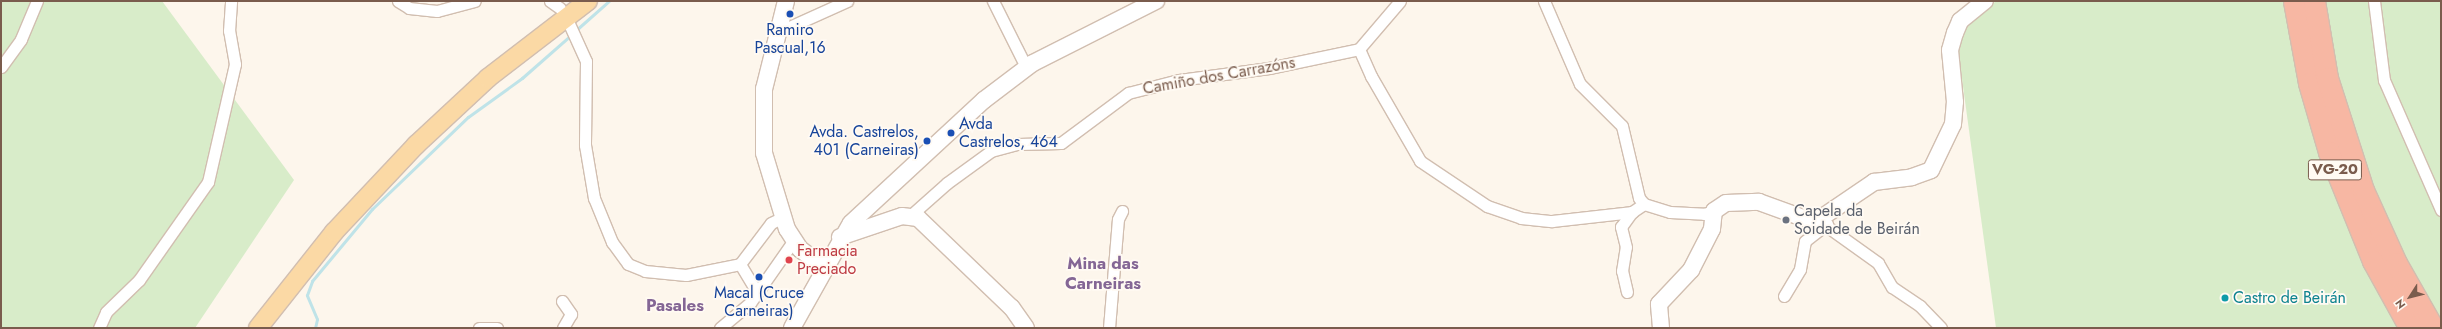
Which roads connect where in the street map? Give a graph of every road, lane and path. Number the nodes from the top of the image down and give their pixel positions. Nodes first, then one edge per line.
1 (38, 1) edge
2 (232, 1) edge
3 (398, 1) edge
4 (474, 1) edge
5 (588, 1) edge
6 (786, 1) edge
7 (847, 1) edge
8 (993, 1) edge
9 (1156, 1) edge
10 (1400, 1) edge
11 (1544, 1) edge
12 (1985, 1) edge
13 (2294, 1) edge
14 (2314, 1) edge
15 (2374, 1) edge
16 (563, 11) edge
17 (776, 33) junction
18 (1359, 49) junction
19 (1026, 66) junction
20 (1, 67) edge
21 (1644, 204) junction
22 (2441, 210) edge
23 (1122, 211) dead end
24 (1714, 211) junction
25 (1632, 212) junction
26 (911, 215) junction
27 (784, 218) junction
28 (1822, 222) junction
29 (840, 237) junction
30 (794, 240) junction
31 (740, 264) junction
32 (824, 267) junction
33 (758, 292) junction
34 (1627, 292) dead end
35 (1784, 296) dead end
36 (562, 301) dead end
37 (99, 328) edge
38 (246, 328) edge
39 (258, 328) edge
40 (478, 328) edge
41 (497, 328) edge
42 (563, 328) edge
43 (720, 328) edge
44 (792, 328) edge
45 (1026, 328) edge
46 (1109, 328) edge
47 (1661, 328) edge
48 (1941, 328) edge
49 (2410, 328) edge
50 (2433, 328) edge

1 - 20 street
2 - 37 street
3 - 4 street
5 - 16 main road
6 - 17 street
7 - 17 street
8 - 19 street
9 - 19 street
10 - 18 street
11 - 21 street
12 - 28 street
13 - 49 highway, VG-20
14 - 50 highway, VG-20
15 - 22 street
16 - 31 street
16 - 38 main road
16 - 39 main road
17 - 27 street
18 - 25 street
18 - 26 street, Camiño dos Carrazóns
19 - 29 street
21 - 24 street
21 - 25 street
23 - 46 street
24 - 28 street
24 - 47 street
25 - 34 street
26 - 29 street
26 - 45 street
27 - 30 street
27 - 31 street
28 - 35 street
28 - 48 street
29 - 32 street
30 - 32 street
30 - 33 street
31 - 33 street
32 - 44 street
33 - 43 street
36 - 42 street
40 - 41 street

